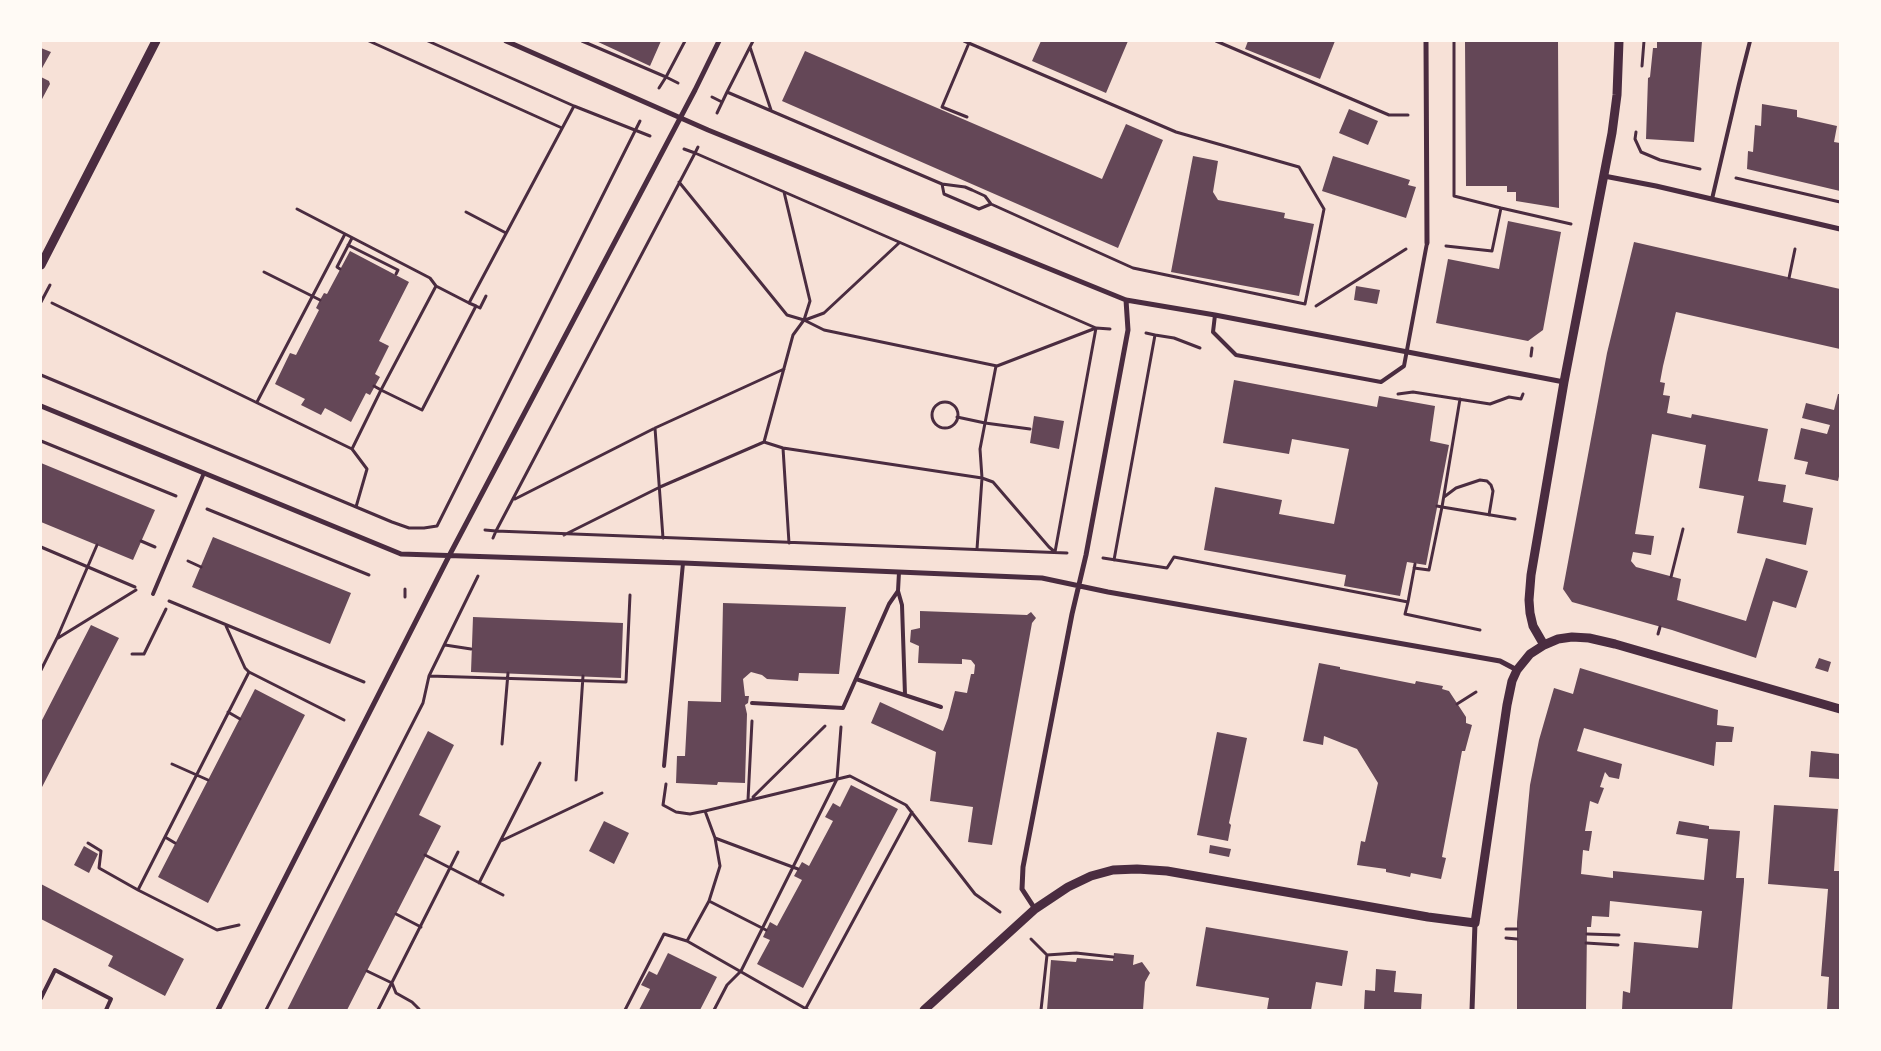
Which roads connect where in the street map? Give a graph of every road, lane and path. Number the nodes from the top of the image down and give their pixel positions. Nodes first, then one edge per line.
1 (156, 41) edge
2 (368, 41) edge
3 (428, 41) edge
4 (506, 41) edge
5 (582, 41) edge
6 (685, 41) edge
7 (719, 41) edge
8 (752, 41) edge
9 (964, 41) edge
10 (1216, 41) edge
11 (1426, 41) edge
12 (1454, 41) edge
13 (1619, 41) edge
14 (1750, 41) edge
15 (969, 43) junction
16 (750, 47) junction
17 (727, 92) junction
18 (574, 106) junction
19 (772, 111) junction
20 (1426, 116) junction
21 (680, 117) junction
22 (967, 117) dead end
23 (562, 128) junction
24 (708, 130) junction
25 (636, 131) junction
26 (666, 143) junction
27 (695, 153) junction
28 (1604, 176) junction
29 (679, 182) junction
30 (942, 184) junction
31 (784, 192) junction
32 (1712, 200) junction
33 (991, 204) junction
34 (1501, 208) junction
35 (297, 209) dead end
36 (466, 212) dead end
37 (1571, 224) dead end
38 (1840, 229) edge
39 (506, 233) junction
40 (345, 234) junction
41 (352, 238) junction
42 (899, 242) junction
43 (1427, 243) junction
44 (348, 245) junction
45 (1796, 249) dead end
46 (41, 265) edge
47 (390, 266) junction
48 (340, 269) dead end
49 (388, 271) dead end
50 (264, 272) dead end
51 (396, 274) dead end
52 (1789, 278) dead end
53 (436, 286) junction
54 (312, 296) junction
55 (486, 296) dead end
56 (320, 300) dead end
57 (1126, 300) junction
58 (469, 302) junction
59 (52, 303) dead end
60 (476, 306) junction
61 (1316, 306) dead end
62 (1215, 315) junction
63 (804, 320) junction
64 (1096, 328) junction
65 (1407, 351) junction
66 (996, 366) junction
67 (784, 369) junction
68 (41, 375) edge
69 (1564, 382) junction
70 (374, 386) dead end
71 (382, 390) junction
72 (1460, 399) dead end
73 (257, 402) junction
74 (41, 406) edge
75 (957, 417) junction
76 (985, 424) junction
77 (655, 428) junction
78 (1030, 429) dead end
79 (764, 442) junction
80 (783, 448) junction
81 (352, 449) junction
82 (204, 474) junction
83 (982, 478) junction
84 (660, 487) junction
85 (1444, 497) junction
86 (514, 499) junction
87 (1437, 506) dead end
88 (356, 507) junction
89 (1442, 507) junction
90 (1489, 515) junction
91 (1516, 519) dead end
92 (1683, 529) dead end
93 (564, 535) junction
94 (663, 538) junction
95 (788, 543) junction
96 (97, 545) dead end
97 (41, 547) edge
98 (977, 549) junction
99 (1055, 552) junction
100 (449, 556) junction
101 (1114, 560) dead end
102 (683, 563) junction
103 (88, 567) junction
104 (899, 572) junction
105 (1672, 577) dead end
106 (1079, 585) junction
107 (472, 590) dead end
108 (898, 591) junction
109 (153, 594) joint
110 (630, 595) dead end
111 (170, 601) junction
112 (1408, 602) junction
113 (225, 625) junction
114 (1660, 627) dead end
115 (1480, 630) dead end
116 (1658, 635) dead end
117 (57, 638) junction
118 (1544, 645) junction
119 (445, 646) junction
120 (472, 648) dead end
121 (132, 654) dead end
122 (41, 658) edge
123 (47, 658) junction
124 (41, 670) edge
125 (1517, 670) junction
126 (249, 672) junction
127 (508, 673) dead end
128 (429, 676) junction
129 (583, 676) dead end
130 (508, 678) junction
131 (856, 679) junction
132 (583, 681) junction
133 (366, 683) dead end
134 (1476, 692) dead end
135 (905, 695) junction
136 (752, 703) joint
137 (1458, 704) dead end
138 (942, 707) dead end
139 (843, 708) junction
140 (1840, 709) edge
141 (228, 712) junction
142 (240, 719) dead end
143 (346, 721) dead end
144 (502, 744) dead end
145 (540, 763) dead end
146 (172, 764) dead end
147 (664, 766) dead end
148 (196, 775) junction
149 (836, 779) junction
150 (208, 780) dead end
151 (576, 780) dead end
152 (665, 789) dead end
153 (602, 793) dead end
154 (750, 799) junction
155 (823, 807) junction
156 (829, 810) dead end
157 (705, 811) junction
158 (912, 812) junction
159 (165, 837) junction
160 (714, 838) junction
161 (500, 842) junction
162 (88, 843) dead end
163 (175, 843) dead end
164 (458, 852) dead end
165 (426, 855) dead end
166 (792, 867) junction
167 (451, 868) junction
168 (798, 869) dead end
169 (480, 883) junction
170 (138, 890) junction
171 (503, 895) dead end
172 (709, 901) junction
173 (1034, 908) junction
174 (396, 914) dead end
175 (1475, 923) junction
176 (242, 924) dead end
177 (1016, 924) junction
178 (421, 927) junction
179 (762, 928) junction
180 (1506, 929) dead end
181 (1517, 929) dead end
182 (766, 930) dead end
183 (1587, 934) dead end
184 (1619, 935) dead end
185 (1506, 938) dead end
186 (1517, 939) dead end
187 (687, 941) junction
188 (1586, 943) dead end
189 (1618, 945) dead end
190 (1047, 955) junction
191 (1113, 957) dead end
192 (367, 971) dead end
193 (741, 971) junction
194 (392, 983) junction
195 (41, 998) edge
196 (807, 1009) edge
197 (106, 1010) edge
198 (218, 1010) edge
199 (266, 1010) edge
200 (378, 1010) edge
201 (418, 1010) edge
202 (625, 1010) edge
203 (714, 1010) edge
204 (924, 1010) edge
205 (1041, 1010) edge
206 (1472, 1010) edge

1 - 46 street
2 - 23 path
3 - 18 path
4 - 21 street
5 - 6 path
7 - 21 street
8 - 16 path
9 - 15 path
10 - 20 path
11 - 20 street
12 - 34 path
13 - 28 street
14 - 32 lane
15 - 22 path
15 - 33 path
16 - 17 path
16 - 19 path
17 - 19 path
17 - 24 path
18 - 23 path
18 - 25 path
19 - 30 path
20 - 43 street
21 - 24 street
21 - 26 street
23 - 39 path
24 - 27 path
24 - 57 street
25 - 26 path
25 - 88 path
26 - 27 path
26 - 100 street
27 - 29 path
27 - 31 path
28 - 32 street
28 - 69 street
29 - 63 path
29 - 86 path
30 - 33 path
30 - 33 path
31 - 42 path
31 - 63 path
32 - 38 street
34 - 37 path
34 - 43 path
35 - 40 path
36 - 39 path
39 - 58 path
40 - 41 path
40 - 54 path
41 - 44 path
41 - 53 path
42 - 63 path
42 - 64 path
43 - 61 path
43 - 65 lane
44 - 47 path
44 - 48 path
45 - 52 path
47 - 49 path
47 - 51 path
50 - 54 path
53 - 58 path
53 - 71 path
54 - 56 path
54 - 73 path
55 - 60 path
57 - 62 street
57 - 106 street
58 - 60 path
59 - 73 path
60 - 71 path
62 - 65 street
62 - 65 lane
63 - 66 path
63 - 67 path
64 - 66 path
64 - 99 path
65 - 69 street
66 - 76 path
67 - 77 path
67 - 79 path
68 - 88 path
69 - 118 street
70 - 71 path
71 - 81 path
72 - 85 path
73 - 81 path
74 - 82 street
75 - 75 path
75 - 76 path
76 - 78 path
76 - 83 path
77 - 84 path
77 - 86 path
79 - 80 path
79 - 84 path
80 - 83 path
80 - 95 path
81 - 88 path
82 - 100 street
82 - 109 lane
83 - 98 path
83 - 99 path
84 - 93 path
84 - 94 path
85 - 89 path
85 - 90 path
86 - 93 path
87 - 89 path
89 - 90 path
89 - 112 path
90 - 91 path
92 - 105 path
93 - 94 path
94 - 95 path
95 - 98 path
96 - 103 path
97 - 103 path
98 - 99 path
100 - 102 street
100 - 198 street
101 - 112 path
102 - 104 street
102 - 147 lane
103 - 117 path
103 - 117 path
104 - 106 street
104 - 108 lane
106 - 125 street
106 - 173 street
107 - 119 path
108 - 131 lane
108 - 135 lane
109 - 111 path
110 - 132 path
111 - 113 path
111 - 121 path
112 - 115 path
113 - 126 path
113 - 133 path
114 - 116 path
117 - 123 path
118 - 125 street
118 - 140 street
119 - 120 path
119 - 128 path
122 - 123 path
123 - 124 path
125 - 175 street
126 - 141 path
126 - 143 path
127 - 130 path
128 - 130 path
128 - 199 path
129 - 132 path
130 - 132 path
130 - 144 path
131 - 135 lane
131 - 139 lane
132 - 151 path
134 - 137 path
135 - 138 lane
136 - 139 lane
136 - 154 path
139 - 149 path
139 - 154 path
141 - 142 path
141 - 148 path
145 - 161 path
146 - 148 path
148 - 150 path
148 - 159 path
149 - 154 path
149 - 155 path
149 - 158 path
152 - 157 path
153 - 161 path
154 - 157 path
155 - 156 path
155 - 166 path
157 - 160 path
158 - 177 path
158 - 196 path
159 - 163 path
159 - 170 path
160 - 166 path
160 - 172 path
161 - 169 path
162 - 170 path
164 - 167 path
165 - 167 path
166 - 168 path
166 - 179 path
167 - 169 path
167 - 178 path
169 - 171 path
170 - 176 path
172 - 179 path
172 - 187 path
173 - 175 street
173 - 177 street
174 - 178 path
175 - 206 street
177 - 190 path
177 - 204 street
178 - 194 path
179 - 182 path
179 - 193 path
180 - 181 path
183 - 184 path
185 - 186 path
187 - 193 path
187 - 202 path
188 - 189 path
190 - 191 path
190 - 205 path
192 - 194 path
193 - 196 path
193 - 203 path
194 - 200 path
194 - 201 path
195 - 197 lane

